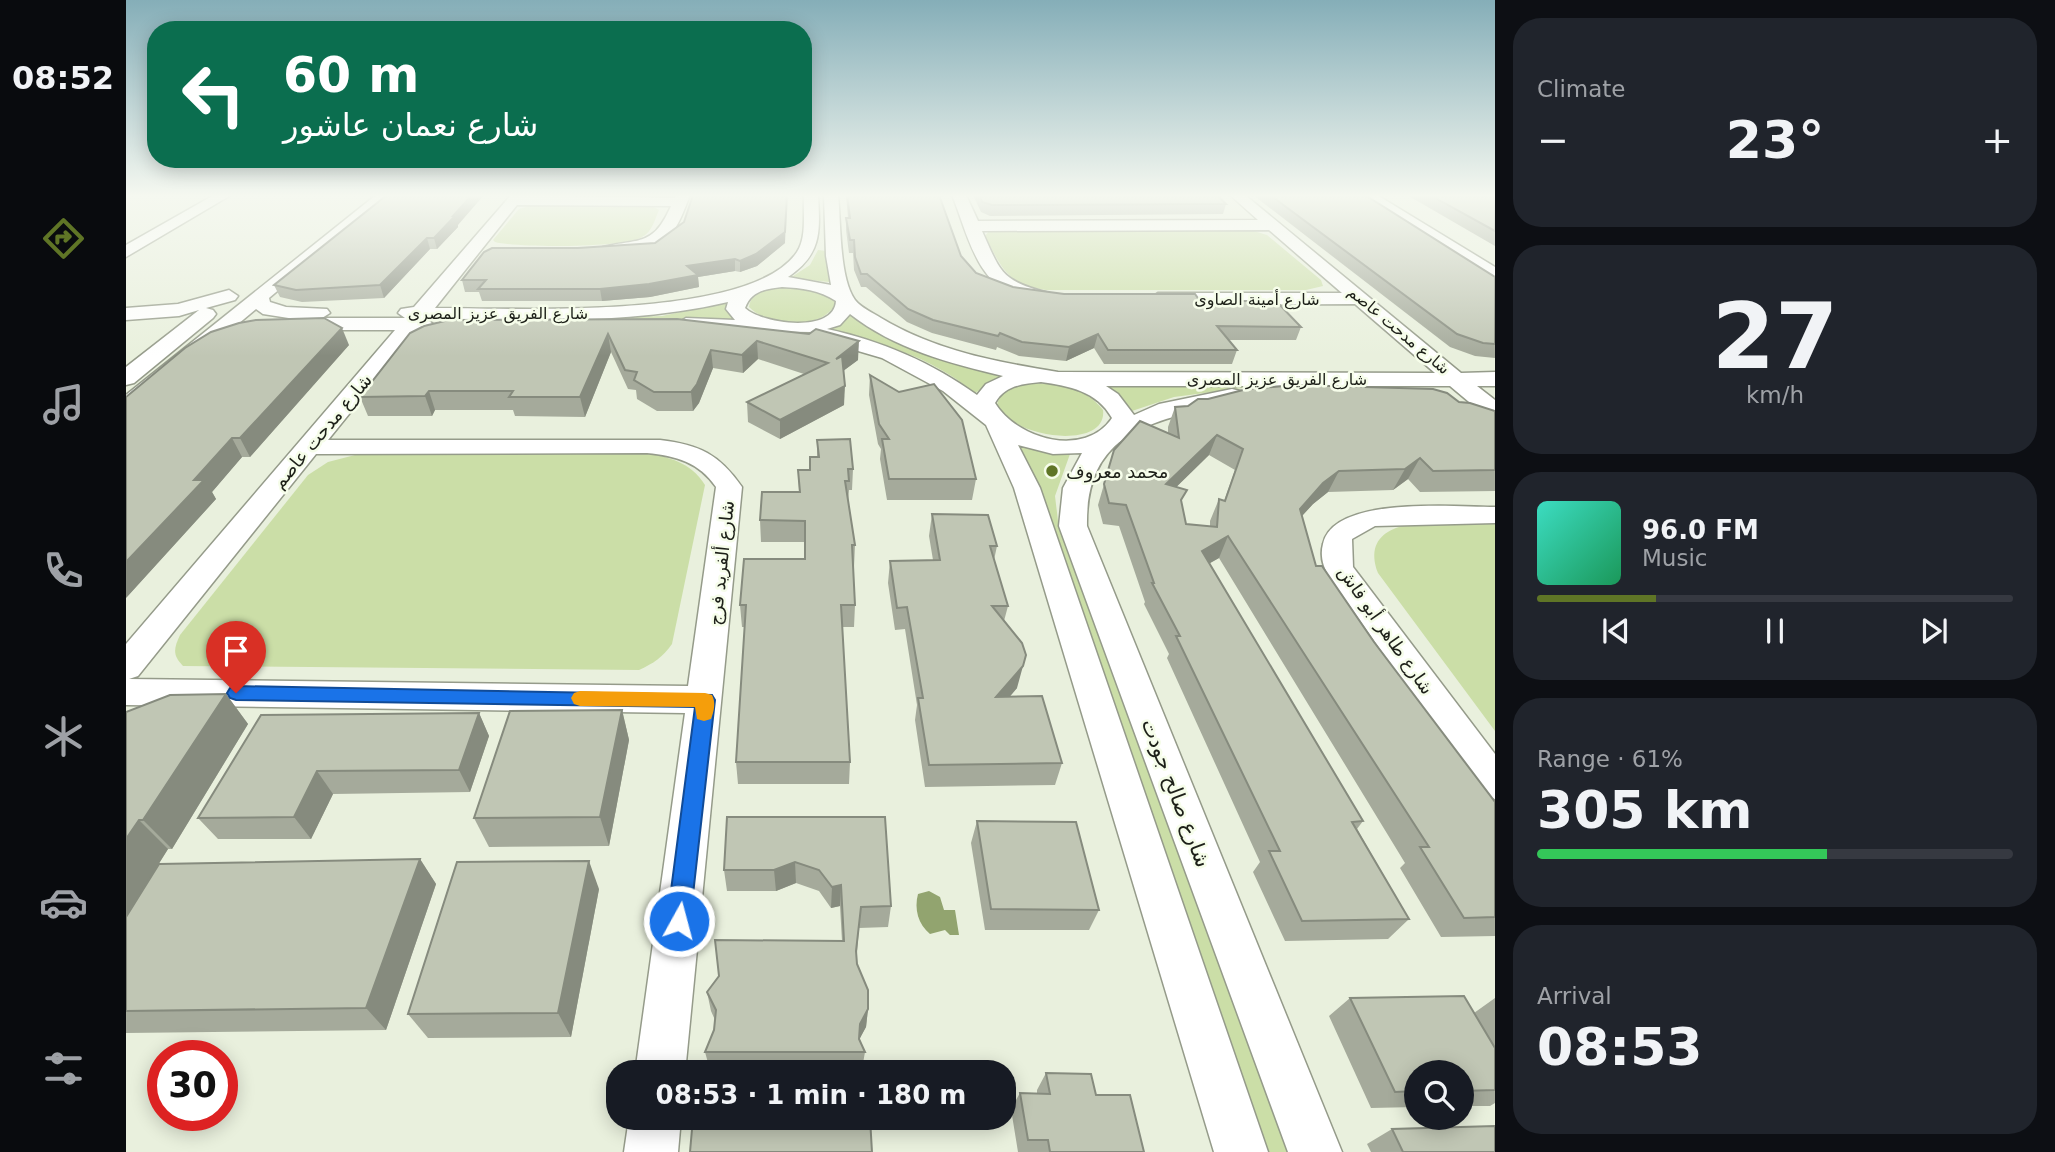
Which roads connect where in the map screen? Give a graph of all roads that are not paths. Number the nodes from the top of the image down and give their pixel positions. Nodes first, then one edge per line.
1 (319, 249) edge
2 (626, 249) edge
3 (808, 249) edge
4 (835, 249) edge
5 (982, 249) edge
6 (1302, 249) edge
7 (1452, 249) edge
8 (472, 250) joint
9 (498, 250) edge
10 (589, 251) edge
11 (1495, 275) edge
12 (760, 285) junction
13 (742, 293) junction
14 (260, 297) junction
15 (1361, 298) junction
16 (1061, 299) edge
17 (1145, 299) edge
18 (845, 300) junction
19 (126, 314) edge
20 (416, 319) junction
21 (126, 326) edge
22 (778, 328) junction
23 (173, 341) junction
24 (205, 342) junction
25 (1050, 377) junction
26 (126, 378) edge
27 (1495, 379) edge
28 (1475, 388) edge
29 (126, 407) edge
30 (1495, 412) edge
31 (992, 421) junction
32 (1114, 435) junction
33 (309, 447) junction
34 (1495, 515) edge
35 (126, 667) edge
36 (126, 692) edge
37 (705, 700) junction
38 (1494, 781) edge
39 (662, 1060) edge
40 (654, 1130) edge
41 (651, 1152) edge
42 (1241, 1152) edge
43 (1315, 1152) edge

1 - 14 street
2 - 10 street
3 - 12 street
4 - 18 street
5 - 16 street
6 - 15 street, شارع مدحت عاصم
7 - 11 street
8 - 9 street
8 - 20 street, شارع مدحت عاصم
12 - 13 street, شارع الفريق عزيز المصرى
12 - 18 street, شارع الفريق عزيز المصرى
13 - 20 street, شارع الفريق عزيز المصرى
13 - 22 street
14 - 20 street, شارع الفريق عزيز المصرى
14 - 24 street
15 - 17 street, شارع أمينة الصاوى
15 - 28 street, شارع مدحت عاصم
18 - 22 street
18 - 25 street, شارع الفريق عزيز المصرى
19 - 23 street
20 - 22 street, شارع الفريق عزيز المصرى
20 - 24 street, شارع الفريق عزيز المصرى
20 - 33 street, شارع مدحت عاصم
21 - 23 street
22 - 31 street, شارع الفريق عزيز المصرى
23 - 26 street
24 - 29 street
25 - 28 street, شارع الفريق عزيز المصرى
25 - 31 street
25 - 32 street
27 - 28 street, شارع الفريق عزيز المصرى
28 - 30 street, شارع مدحت عاصم
28 - 32 street, شارع الفريق عزيز المصرى
31 - 32 street
31 - 42 street
32 - 43 street, شارع صالح جودت
33 - 35 street, شارع مدحت عاصم
33 - 37 street, شارع ألفريد فرج
34 - 38 street, شارع طاهر أبو فاش
36 - 37 street
37 - 39 street, شارع ألفريد فرج
40 - 41 street

